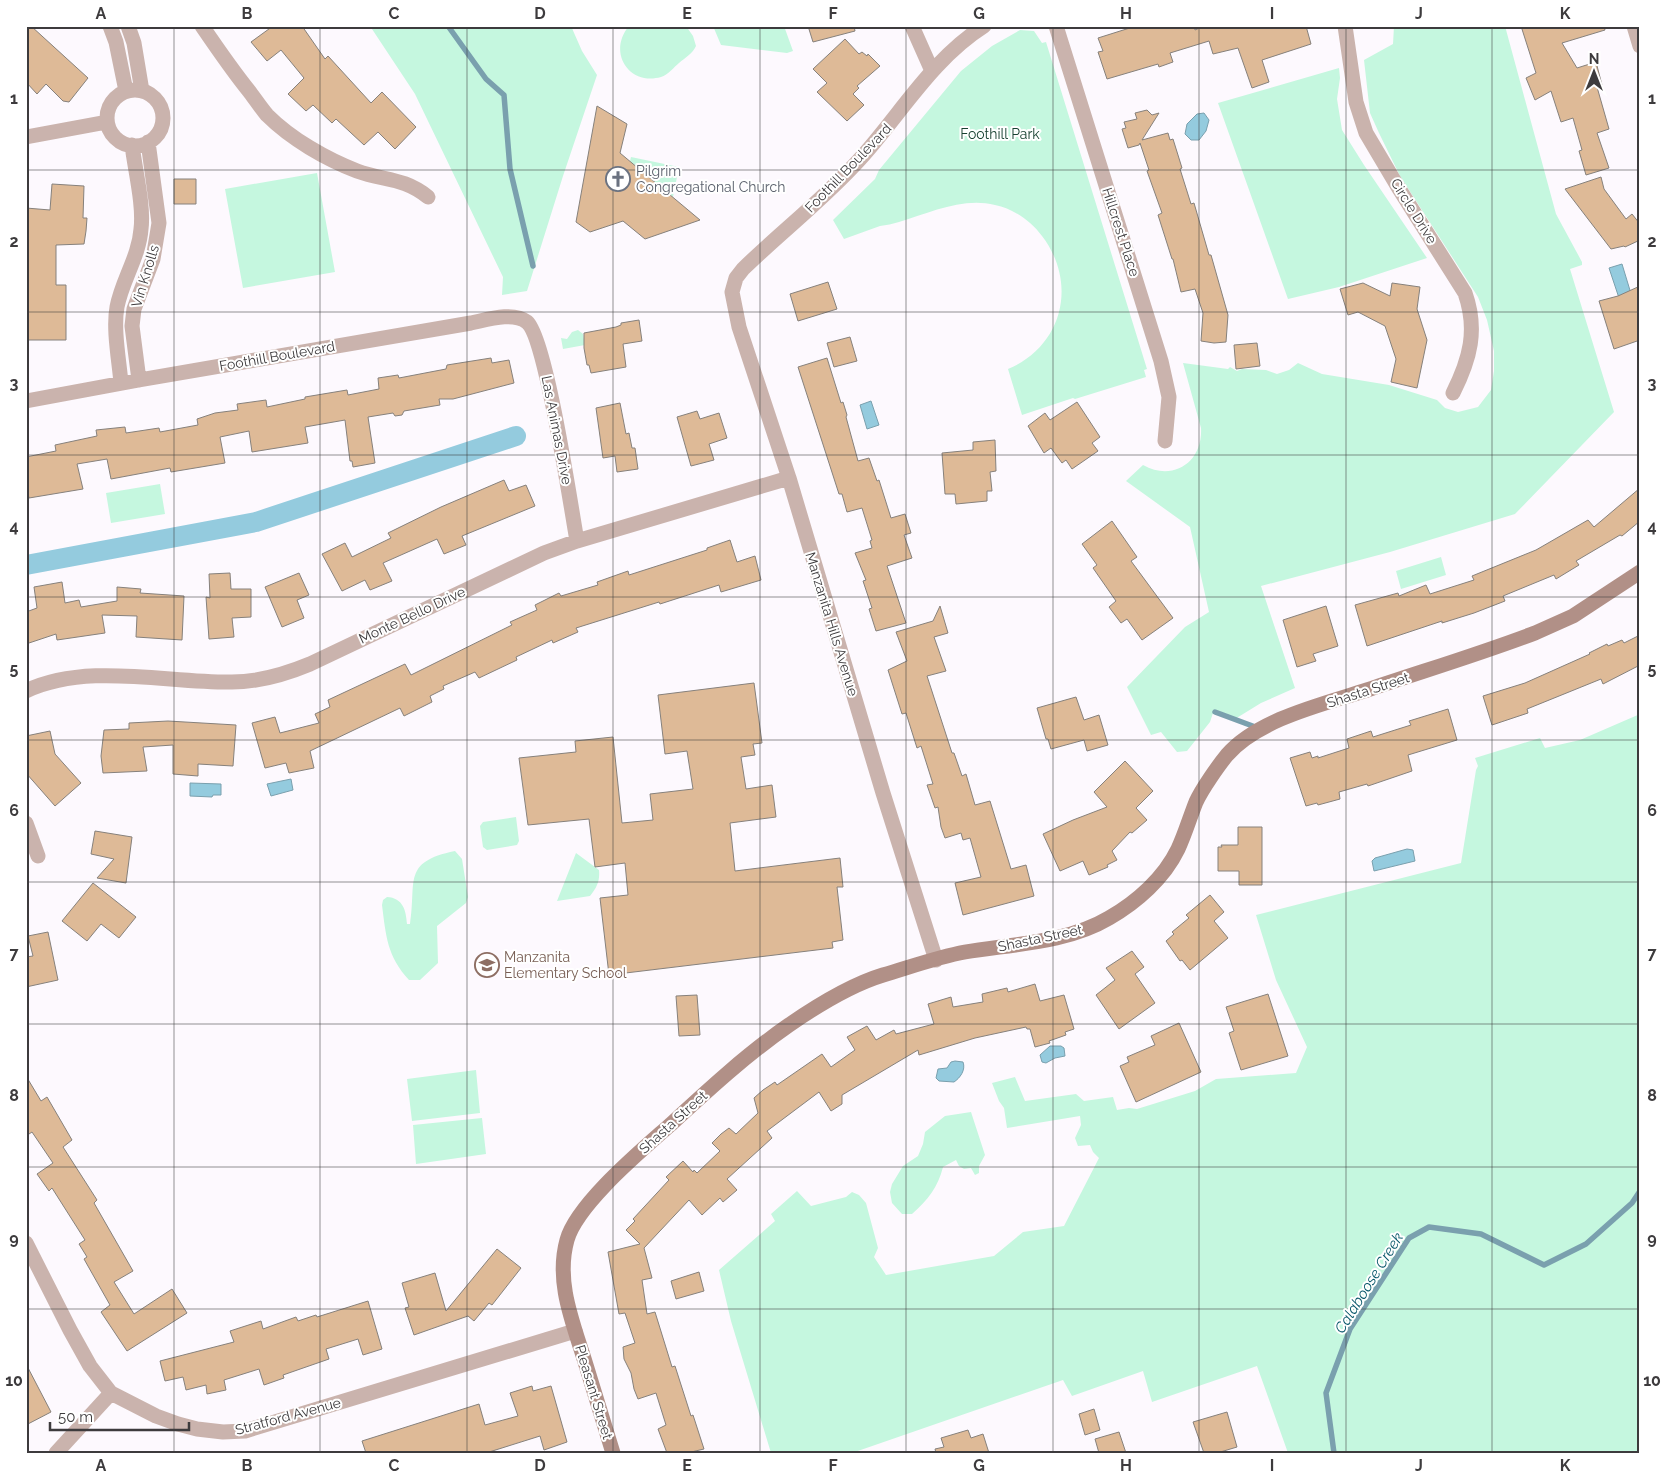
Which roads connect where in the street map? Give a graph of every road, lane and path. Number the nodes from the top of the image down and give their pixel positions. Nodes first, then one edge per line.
1 (110, 26) edge
2 (128, 26) edge
3 (202, 26) edge
4 (912, 26) edge
5 (984, 26) edge
6 (1056, 26) edge
7 (1345, 26) edge
8 (1634, 26) edge
9 (1640, 46) edge
10 (932, 71) junction
11 (126, 91) junction
12 (142, 91) junction
13 (107, 122) junction
14 (26, 137) edge
15 (148, 142) junction
16 (132, 145) junction
17 (428, 197) dead end
18 (733, 288) joint
19 (527, 323) joint
20 (139, 380) junction
21 (121, 384) junction
22 (1453, 393) dead end
23 (26, 401) edge
24 (1165, 441) dead end
25 (789, 478) junction
26 (577, 541) junction
27 (1640, 572) edge
28 (26, 691) edge
29 (26, 822) edge
30 (38, 856) dead end
31 (936, 960) junction
32 (26, 1243) edge
33 (576, 1331) junction
34 (112, 1393) junction
35 (56, 1453) edge
36 (613, 1453) edge

1 - 11 street
2 - 12 street
3 - 17 street
4 - 10 street
5 - 10 street, Foothill Boulevard
6 - 24 street, Hillcrest Place
7 - 22 street, Circle Drive
8 - 9 street
10 - 18 street, Foothill Boulevard
11 - 12 street
11 - 13 street
12 - 15 street
13 - 14 street
13 - 16 street
15 - 16 street
15 - 20 street, Vin Knolls
16 - 21 street, Vin Knolls
18 - 25 street, Manzanita Hills Avenue
19 - 20 street, Foothill Boulevard
19 - 26 street, Las Animas Drive
20 - 21 street, Foothill Boulevard
21 - 23 street, Foothill Boulevard
25 - 26 street, Monte Bello Drive
25 - 31 street, Manzanita Hills Avenue
26 - 28 street, Monte Bello Drive
27 - 31 street, Shasta Street
29 - 30 street
31 - 33 street, Shasta Street
32 - 34 street, Stratford Avenue
33 - 34 street, Stratford Avenue
33 - 36 street, Pleasant Street
34 - 35 street

